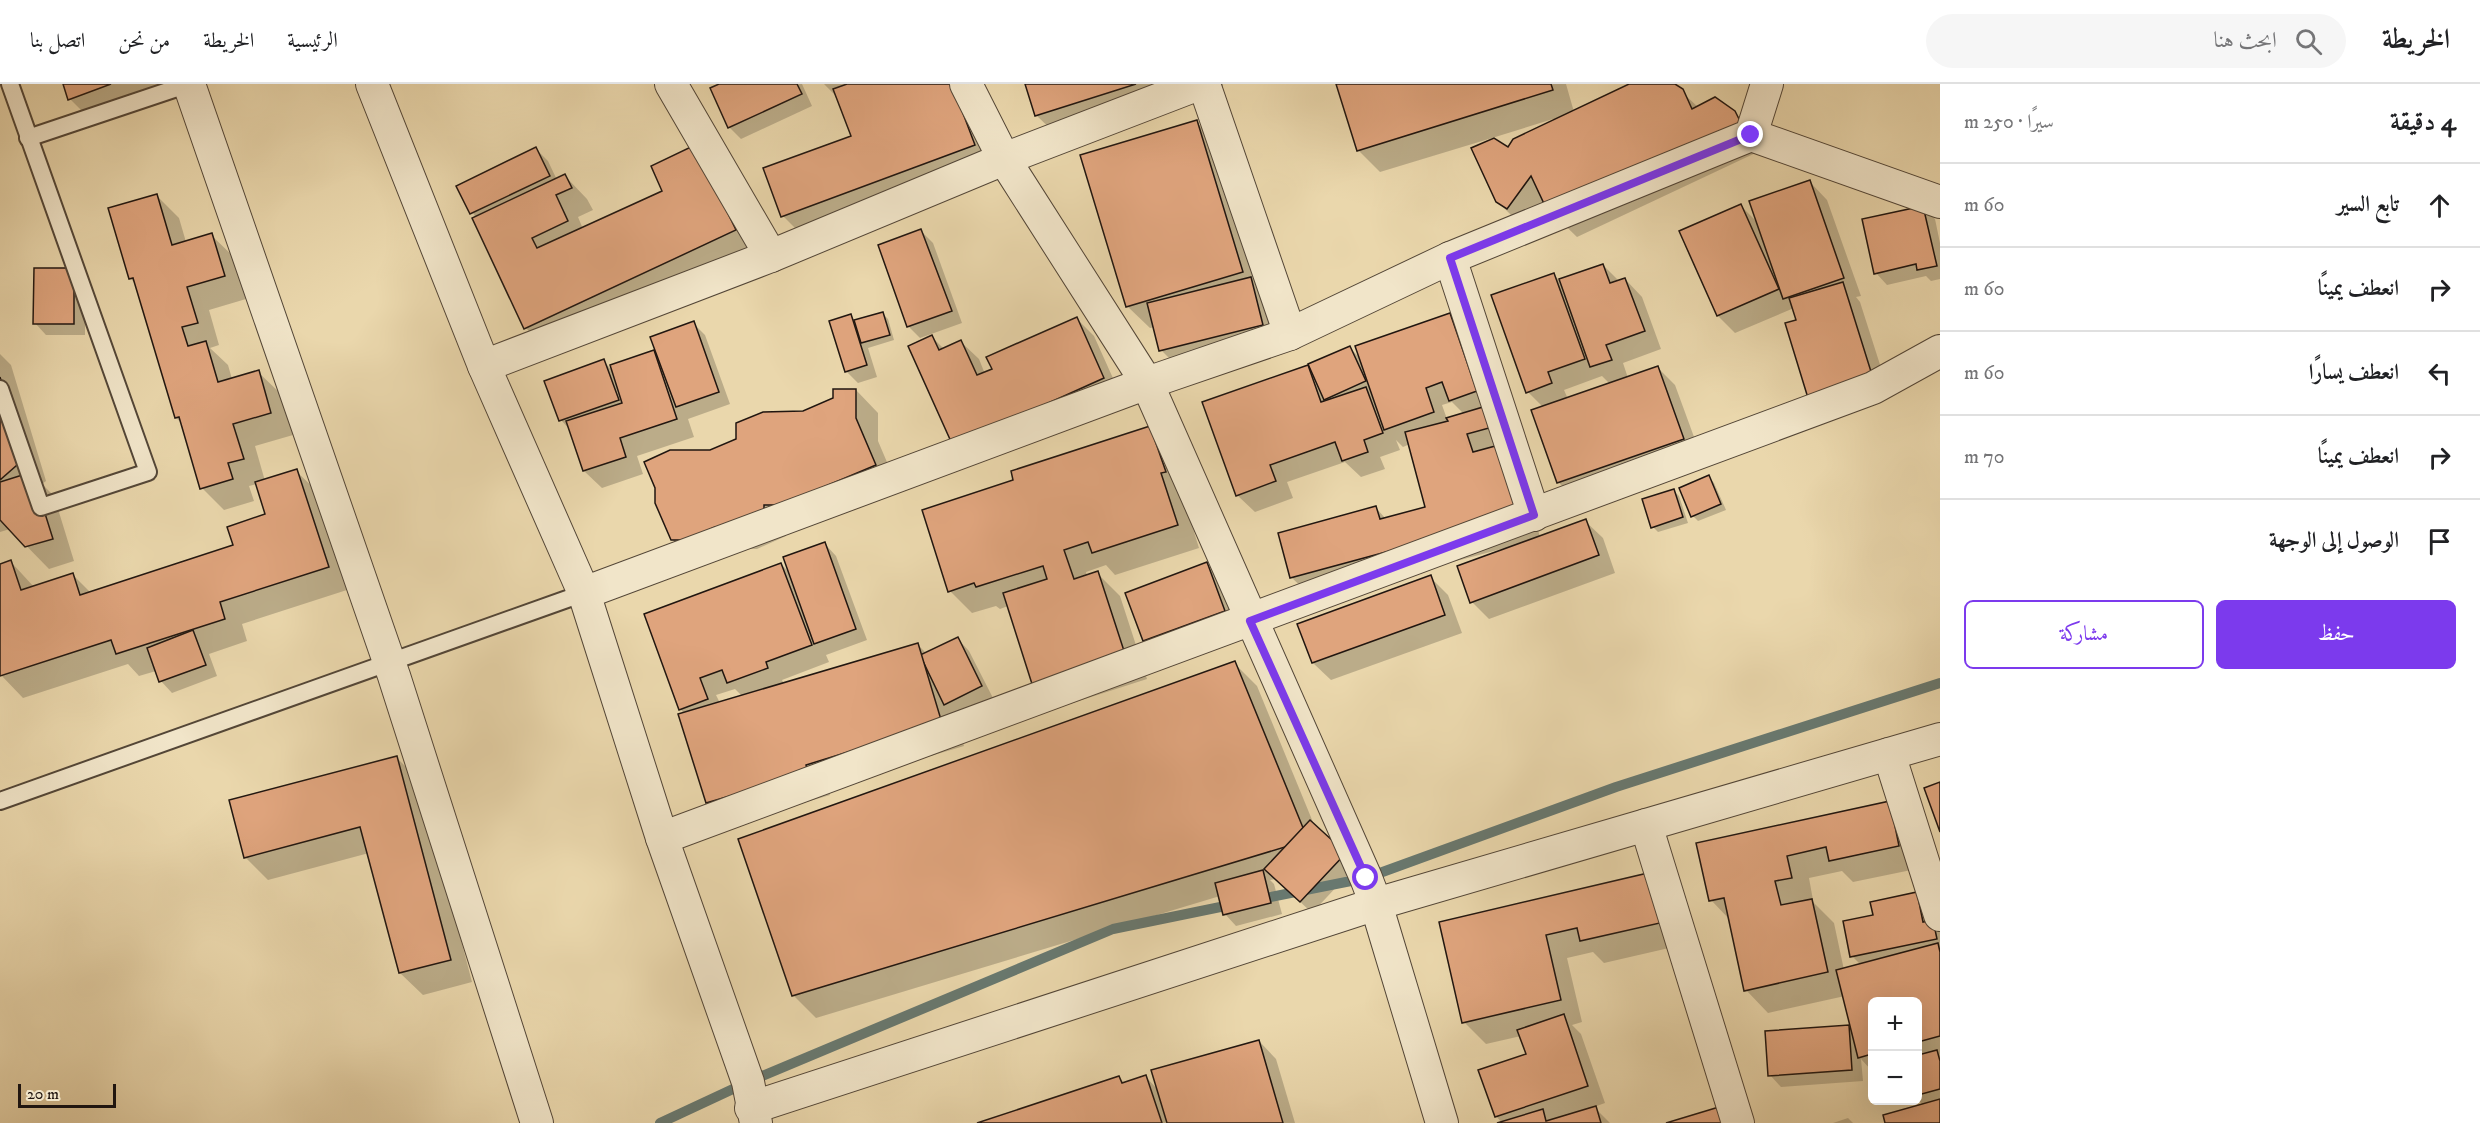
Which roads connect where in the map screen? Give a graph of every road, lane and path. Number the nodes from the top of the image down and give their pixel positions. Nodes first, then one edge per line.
1 (10, 84) edge
2 (189, 84) edge
3 (372, 84) edge
4 (671, 84) edge
5 (966, 84) edge
6 (1199, 84) edge
7 (1204, 84) edge
8 (1767, 84) edge
9 (1751, 135) junction
10 (28, 138) junction
11 (1004, 159) junction
12 (1940, 201) edge
13 (771, 256) junction
14 (1450, 258) junction
15 (1290, 334) junction
16 (1940, 351) edge
17 (484, 366) junction
18 (1147, 383) junction
19 (0, 389) edge
20 (1534, 515) junction
21 (584, 593) junction
22 (1250, 621) junction
23 (389, 663) junction
24 (1940, 739) edge
25 (1889, 754) junction
26 (0, 801) edge
27 (1646, 825) junction
28 (662, 838) junction
29 (1376, 904) junction
30 (1940, 915) edge
31 (754, 1115) edge
32 (537, 1123) edge
33 (1442, 1123) edge
34 (1738, 1123) edge

1 - 10 lane
2 - 10 lane
2 - 23 street
3 - 17 street
4 - 13 street
5 - 11 street
6 - 11 street
7 - 15 street
8 - 9 street
9 - 12 street
9 - 14 street
10 - 19 lane
11 - 13 street
11 - 18 street
13 - 17 street
14 - 15 street
14 - 20 street
15 - 18 street
16 - 20 street
17 - 21 street
18 - 21 street
18 - 22 street
20 - 22 street
21 - 23 lane
21 - 28 street
22 - 28 street
22 - 29 street
23 - 26 lane
23 - 32 street
24 - 25 street
25 - 27 street
25 - 30 street
27 - 29 street
27 - 34 street
28 - 31 street
29 - 31 street
29 - 33 street

